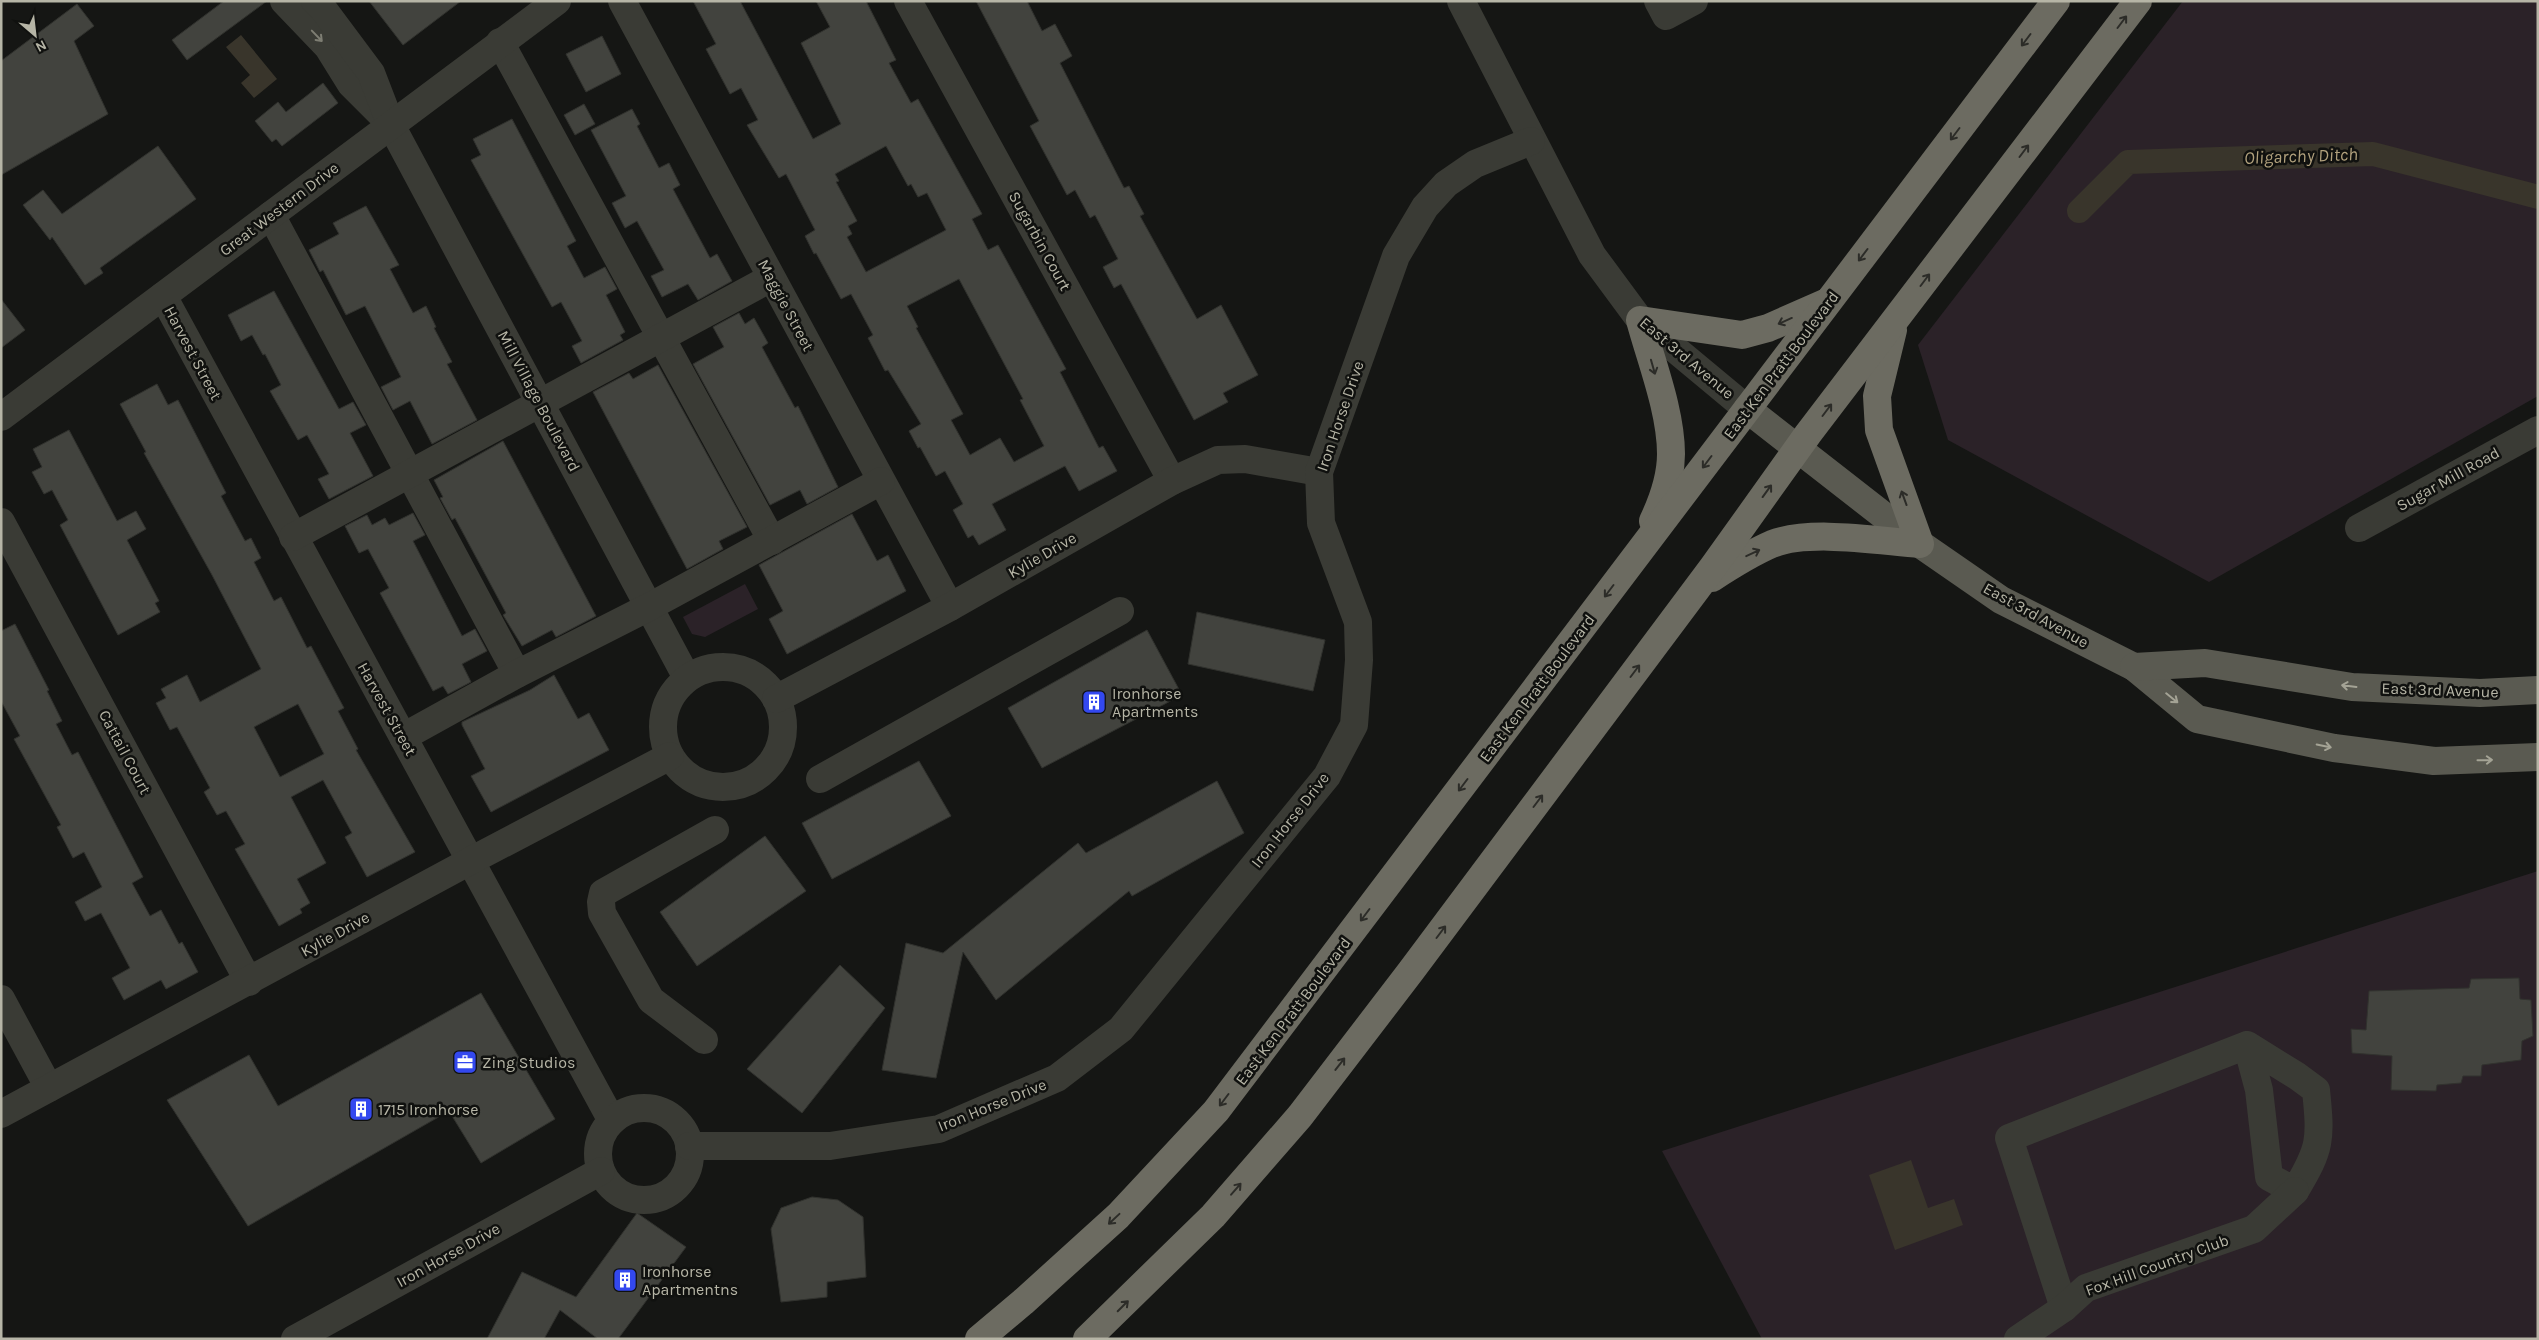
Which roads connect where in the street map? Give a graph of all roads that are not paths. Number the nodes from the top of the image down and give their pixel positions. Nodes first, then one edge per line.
1 (284, 1) edge
2 (315, 1) edge
3 (557, 1) edge
4 (622, 1) edge
5 (908, 1) edge
6 (1462, 1) edge
7 (1658, 1) edge
8 (1694, 1) edge
9 (2056, 1) edge
10 (2138, 1) edge
11 (500, 42) junction
12 (391, 125) junction
13 (1531, 141) junction
14 (271, 215) junction
15 (771, 278) junction
16 (163, 296) junction
17 (1829, 301) junction
18 (1896, 318) junction
19 (1640, 320) junction
20 (662, 338) junction
21 (540, 403) junction
22 (1747, 409) junction
23 (1, 417) edge
24 (2538, 430) edge
25 (1798, 449) junction
26 (1319, 472) junction
27 (409, 473) junction
28 (881, 481) junction
29 (1172, 481) junction
30 (1, 522) edge
31 (2359, 528) dead end
32 (293, 537) junction
33 (772, 541) junction
34 (1920, 544) junction
35 (1642, 548) junction
36 (1697, 588) junction
37 (649, 607) junction
38 (950, 607) junction
39 (1120, 611) dead end
40 (2134, 667) junction
41 (517, 674) junction
42 (688, 678) junction
43 (2538, 690) edge
44 (776, 699) junction
45 (403, 737) junction
46 (670, 756) junction
47 (2538, 757) edge
48 (820, 779) dead end
49 (715, 830) dead end
50 (472, 860) junction
51 (249, 982) junction
52 (1, 999) edge
53 (704, 1040) dead end
54 (2247, 1045) junction
55 (50, 1088) junction
56 (1, 1114) edge
57 (612, 1121) junction
58 (689, 1146) junction
59 (601, 1171) junction
60 (2296, 1191) junction
61 (2064, 1308) junction
62 (295, 1339) edge
63 (979, 1339) edge
64 (1087, 1339) edge
65 (2018, 1339) edge

1 -> 12 street, Mill Village Boulevard
2 - 12 street, Mill Village Boulevard
3 - 11 street, Great Western Drive
4 - 15 street, Maggie Street
5 - 29 street, Sugarbin Court
6 - 13 street, East 3rd Avenue
7 - 8 street
9 -> 17 highway, East Ken Pratt Boulevard
18 -> 10 highway
11 - 12 street, Great Western Drive
11 - 20 street
12 - 14 street, Great Western Drive
12 - 21 street, Mill Village Boulevard
13 - 19 street, East 3rd Avenue
13 - 26 street, Iron Horse Drive
14 - 16 street, Great Western Drive
14 - 27 street
15 - 20 street
15 - 28 street, Maggie Street
16 - 23 street, Great Western Drive
16 - 32 street, Harvest Street
17 -> 19 highway
17 - 22 highway, East Ken Pratt Boulevard
25 -> 18 highway
34 -> 18 highway
19 - 22 street, East 3rd Avenue
19 -> 35 highway
20 - 21 street
20 - 33 street
21 - 27 street
21 - 37 street, Mill Village Boulevard
22 - 25 main road, East 3rd Avenue
22 -> 35 highway, East Ken Pratt Boulevard
24 - 31 street, Sugar Mill Road
25 - 34 main road, East 3rd Avenue
36 -> 25 highway
26 - 29 street, Kylie Drive
26 - 58 street, Iron Horse Drive
27 - 32 street
27 - 41 street
28 - 33 street
28 - 38 street, Maggie Street
29 - 38 street, Kylie Drive
30 - 51 street, Cattail Court
32 - 45 street, Harvest Street
33 - 37 street
36 -> 34 highway
34 - 40 main road, East 3rd Avenue
35 -> 63 highway, East Ken Pratt Boulevard
64 -> 36 highway
37 - 41 street
37 - 42 street, Mill Village Boulevard
38 - 44 street, Kylie Drive
39 - 48 street
43 -> 40 main road, East 3rd Avenue
40 -> 47 main road, East 3rd Avenue
41 - 45 street
42 - 44 street
42 - 46 street
44 - 46 street
45 - 50 street, Harvest Street
46 - 50 street, Kylie Drive
49 - 53 street
50 - 51 street, Kylie Drive
50 - 57 street, Harvest Street
51 - 55 street, Kylie Drive
52 - 55 street
54 - 60 street
54 - 60 street, Fox Hill Country Club
54 - 61 street
55 - 56 street, Kylie Drive
57 - 58 street
57 - 59 street
58 - 59 street
59 - 62 street, Iron Horse Drive
60 - 61 street, Fox Hill Country Club
61 - 65 street, Fox Hill Country Club

